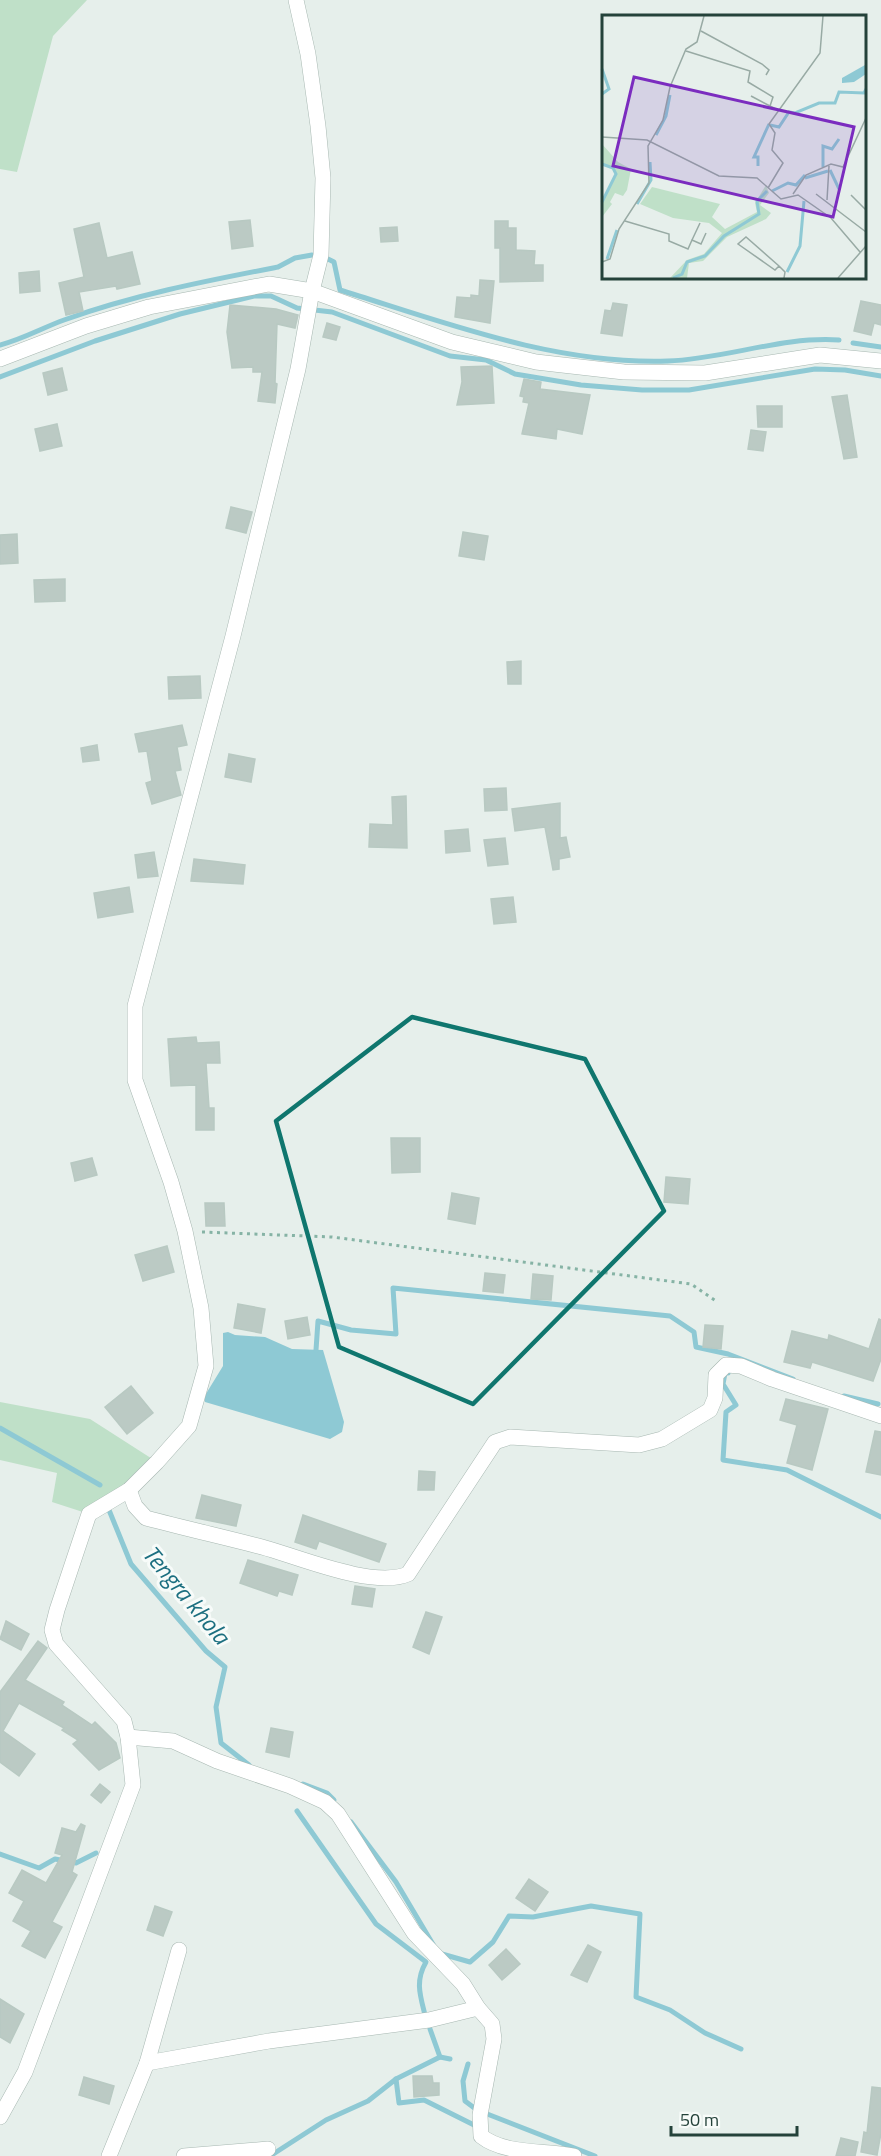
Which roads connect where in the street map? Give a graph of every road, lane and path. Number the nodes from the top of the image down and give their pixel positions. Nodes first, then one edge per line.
1 (296, 0) edge
2 (312, 291) junction
3 (0, 359) edge
4 (881, 361) edge
5 (185, 1231) junction
6 (716, 1301) dead end
7 (881, 1416) edge
8 (129, 1490) junction
9 (128, 1737) junction
10 (179, 1950) dead end
11 (478, 2008) junction
12 (147, 2063) junction
13 (0, 2117) edge
14 (268, 2149) dead end
15 (109, 2156) edge
16 (184, 2156) edge
17 (574, 2156) edge

1 - 2 street
2 - 3 street
2 - 4 street
2 - 5 street
5 - 6 path
5 - 8 street
7 - 8 street
8 - 9 street
9 - 11 street
9 - 13 street
10 - 12 street
11 - 12 street
11 - 17 street
12 - 15 street
14 - 16 street

